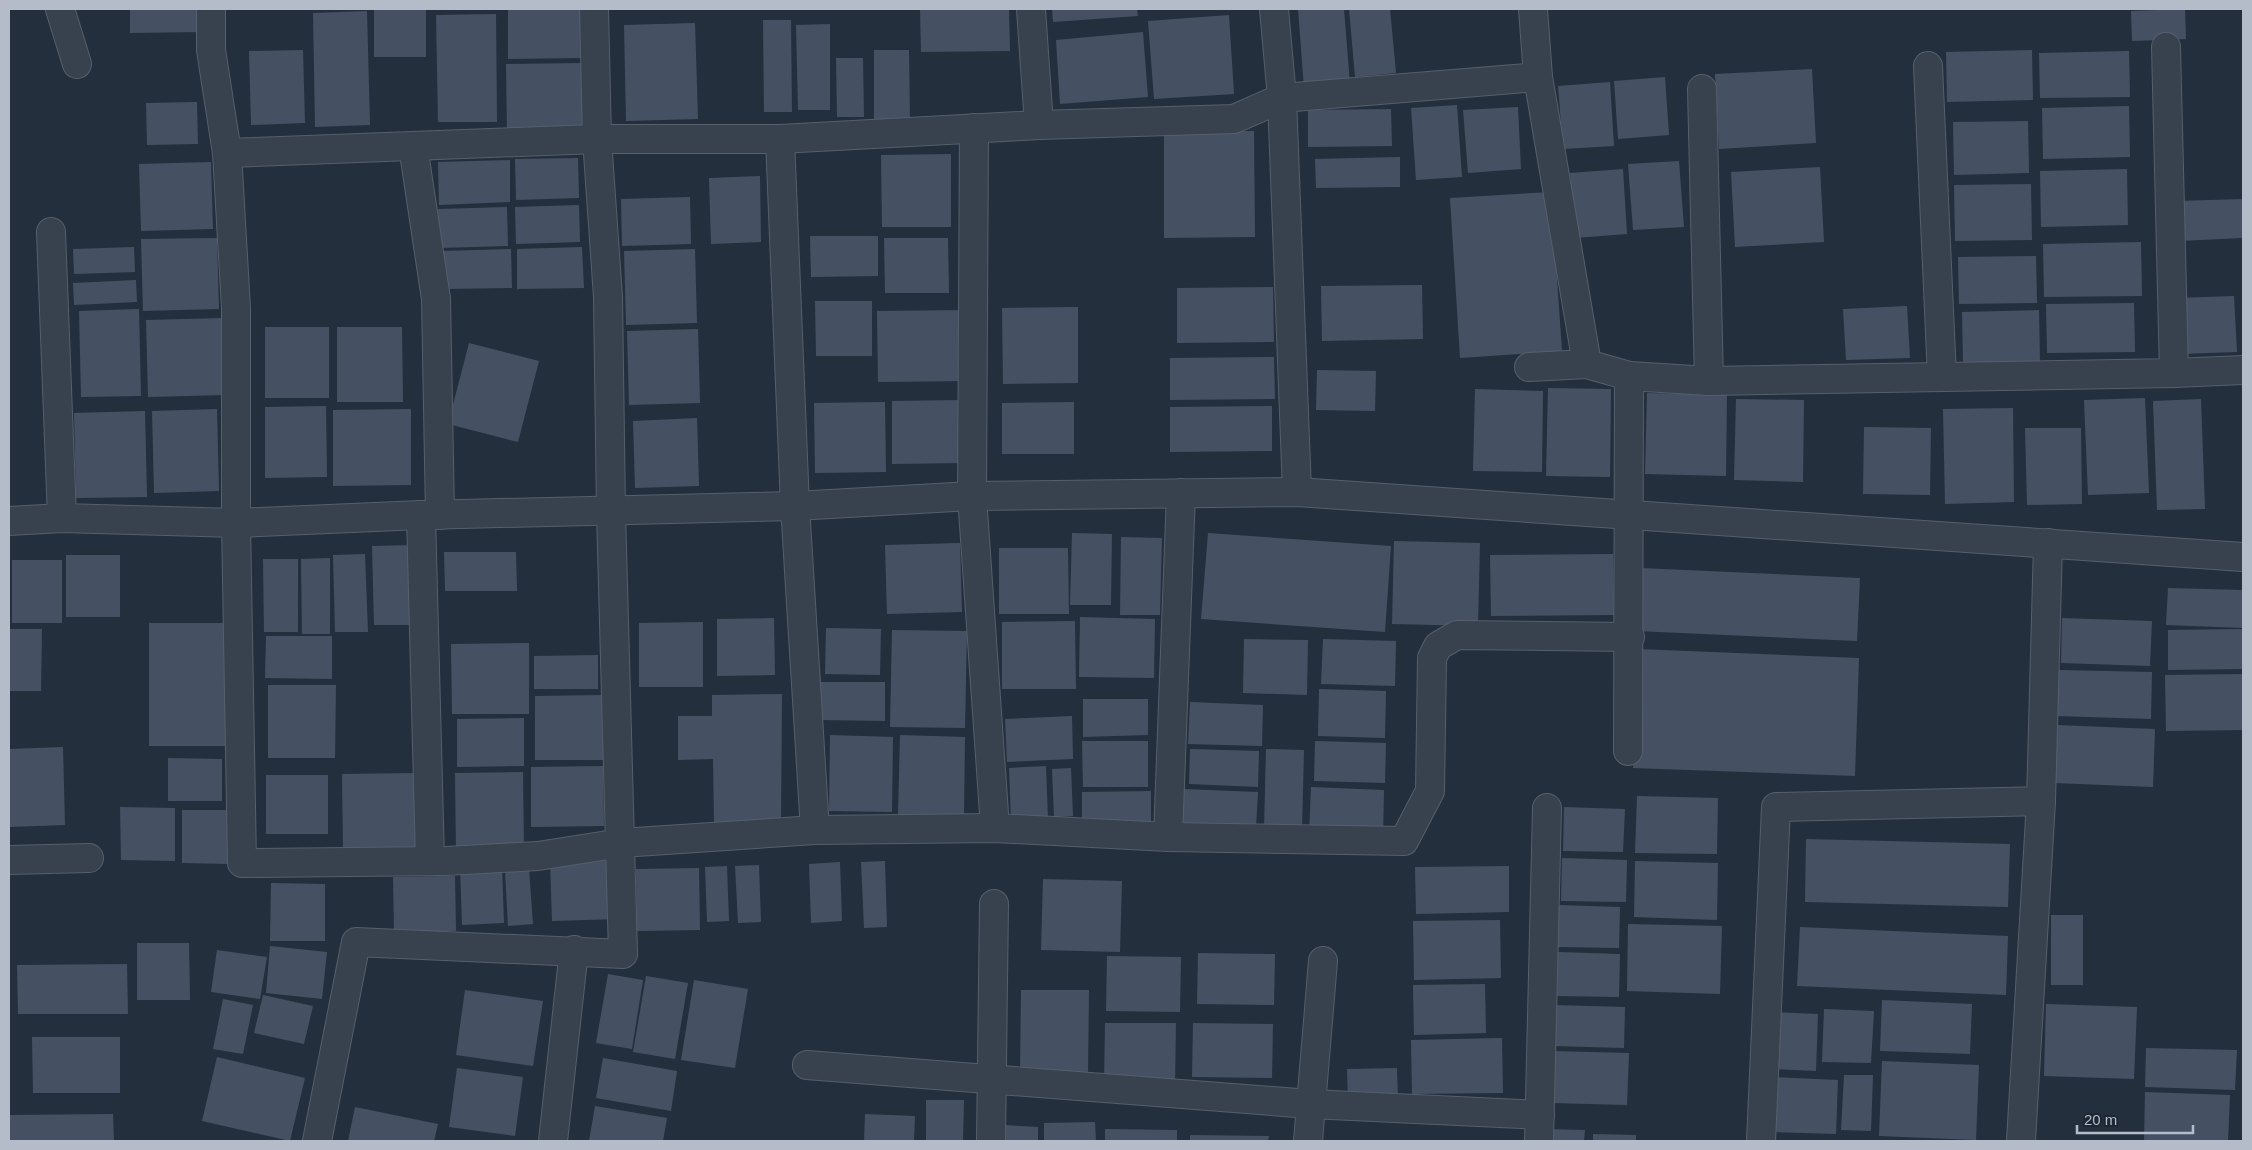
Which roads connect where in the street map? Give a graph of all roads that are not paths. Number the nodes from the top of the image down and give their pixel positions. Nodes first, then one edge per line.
1 (60, 9) edge
2 (211, 9) edge
3 (594, 9) edge
4 (1031, 9) edge
5 (1274, 9) edge
6 (1533, 9) edge
7 (2166, 46) dead end
8 (77, 64) dead end
9 (1928, 66) dead end
10 (1538, 77) junction
11 (1702, 89) dead end
12 (1282, 98) junction
13 (1039, 124) junction
14 (974, 128) junction
15 (597, 139) junction
16 (780, 139) junction
17 (413, 146) junction
18 (227, 153) junction
19 (51, 232) dead end
20 (1587, 364) junction
21 (1530, 367) dead end
22 (2243, 370) edge
23 (2174, 373) junction
24 (1629, 376) junction
25 (1942, 377) junction
26 (1709, 381) junction
27 (1297, 492) junction
28 (1181, 493) junction
29 (972, 496) junction
30 (795, 506) junction
31 (611, 512) junction
32 (430, 515) junction
33 (1630, 515) junction
34 (62, 518) junction
35 (9, 521) edge
36 (236, 523) junction
37 (2048, 544) junction
38 (2243, 557) edge
39 (1630, 637) junction
40 (1628, 752) dead end
41 (2041, 801) junction
42 (1547, 808) dead end
43 (995, 828) junction
44 (815, 830) junction
45 (1168, 837) junction
46 (621, 843) junction
47 (89, 858) dead end
48 (9, 860) edge
49 (430, 861) junction
50 (994, 904) dead end
51 (574, 950) junction
52 (1323, 961) dead end
53 (807, 1064) dead end
54 (992, 1080) junction
55 (1310, 1104) junction
56 (1539, 1128) edge
57 (317, 1141) edge
58 (553, 1141) edge
59 (990, 1141) edge
60 (1308, 1141) edge
61 (1761, 1141) edge
62 (2021, 1141) edge

1 - 8 street
2 - 18 street
3 - 15 street
4 - 13 street
5 - 12 street
6 - 10 street
7 - 23 street
9 - 25 street
10 - 12 street
10 - 20 street
11 - 26 street
12 - 13 street
12 - 27 street
13 - 14 street
14 - 16 street
14 - 29 street
15 - 16 street
15 - 17 street
15 - 31 street
16 - 30 street
17 - 18 street
17 - 32 street
18 - 36 street
19 - 34 street
20 - 21 street
20 - 24 street
22 - 23 street
23 - 25 street
24 - 26 street
24 - 33 street
25 - 26 street
27 - 28 street
27 - 33 street
28 - 29 street
28 - 45 street
29 - 30 street
29 - 43 street
30 - 31 street
30 - 44 street
31 - 32 street
31 - 46 street
32 - 36 street
32 - 49 street
33 - 37 street
33 - 39 street
34 - 35 street
34 - 36 street
36 - 49 street
37 - 38 street
37 - 41 street
39 - 40 street
39 - 45 street
41 - 61 street
41 - 62 street
42 - 56 street
43 - 44 street
43 - 45 street
44 - 46 street
46 - 49 street
46 - 51 street
47 - 48 street
50 - 54 street
51 - 57 street
51 - 58 street
52 - 55 street
53 - 54 street
54 - 55 street
54 - 59 street
55 - 56 street
55 - 60 street

